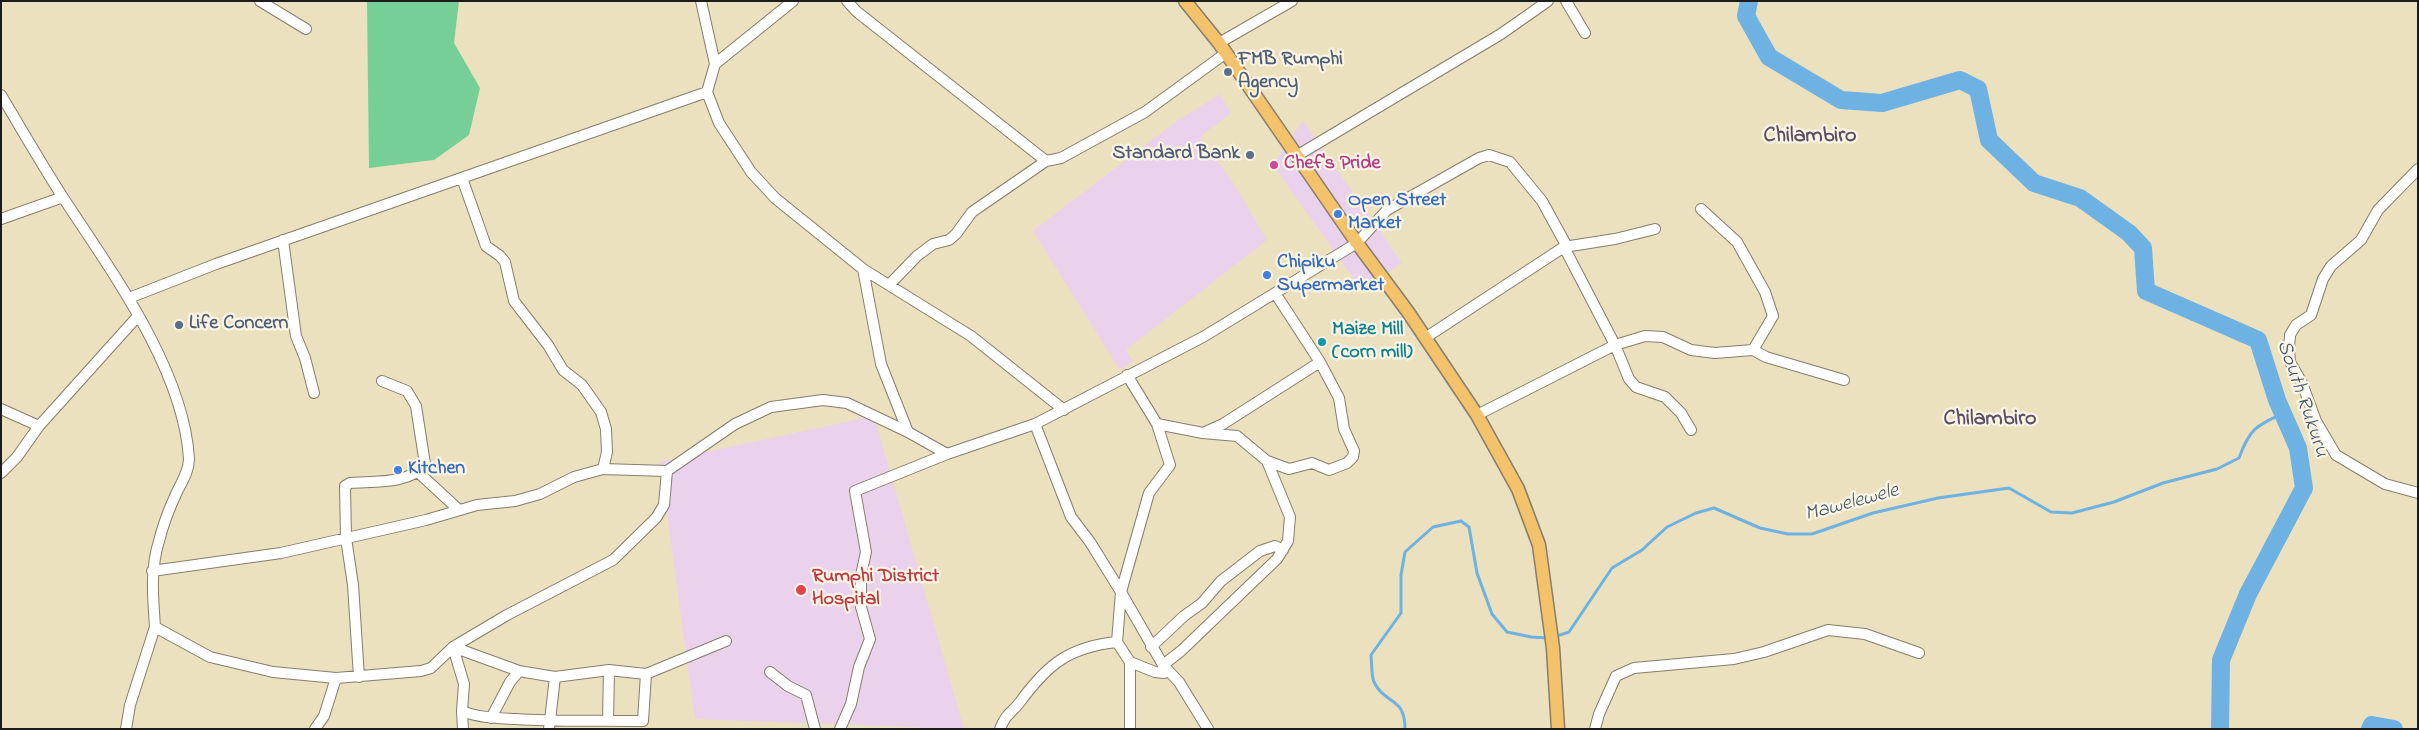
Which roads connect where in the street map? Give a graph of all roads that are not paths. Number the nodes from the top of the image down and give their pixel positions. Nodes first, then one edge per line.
1 (260, 1) edge
2 (701, 1) edge
3 (793, 1) edge
4 (847, 1) edge
5 (1185, 1) edge
6 (1292, 1) edge
7 (1548, 1) edge
8 (1566, 1) edge
9 (781, 5) edge
10 (306, 29) dead end
11 (1585, 33) dead end
12 (1222, 48) junction
13 (715, 64) junction
14 (707, 92) junction
15 (1, 95) edge
16 (1298, 155) junction
17 (1046, 161) junction
18 (2418, 169) edge
19 (462, 178) junction
20 (63, 197) junction
21 (1701, 209) dead end
22 (1, 219) edge
23 (1655, 229) dead end
24 (283, 240) junction
25 (1357, 243) junction
26 (1564, 247) junction
27 (863, 269) junction
28 (889, 285) junction
29 (1275, 292) junction
30 (129, 298) junction
31 (138, 316) junction
32 (1426, 338) junction
33 (1615, 345) junction
34 (1753, 350) junction
35 (1320, 362) junction
36 (1127, 375) junction
37 (1844, 380) dead end
38 (382, 382) dead end
39 (314, 393) dead end
40 (1, 409) edge
41 (1064, 410) junction
42 (1478, 415) junction
43 (1035, 424) junction
44 (1157, 424) junction
45 (39, 426) junction
46 (1691, 430) dead end
47 (908, 432) junction
48 (1204, 433) junction
49 (947, 454) junction
50 (1267, 461) junction
51 (603, 469) junction
52 (667, 471) junction
53 (1, 473) edge
54 (419, 473) junction
55 (2418, 493) edge
56 (459, 510) junction
57 (346, 538) junction
58 (1283, 550) junction
59 (152, 571) junction
60 (1121, 592) junction
61 (155, 627) junction
62 (726, 641) dead end
63 (1117, 642) junction
64 (453, 647) junction
65 (1151, 647) junction
66 (1919, 652) dead end
67 (1130, 662) junction
68 (1163, 665) junction
69 (609, 670) junction
70 (520, 671) junction
71 (770, 672) dead end
72 (646, 674) junction
73 (359, 677) junction
74 (555, 677) junction
75 (336, 678) junction
76 (462, 711) junction
77 (491, 718) junction
78 (608, 720) junction
79 (549, 725) edge
80 (642, 725) edge
81 (126, 729) edge
82 (315, 729) edge
83 (463, 729) edge
84 (815, 729) edge
85 (840, 729) edge
86 (1000, 729) edge
87 (1130, 729) edge
88 (1208, 729) edge
89 (1558, 729) edge
90 (1595, 729) edge

1 - 10 street
2 - 13 street
3 - 9 street
4 - 17 street
5 - 12 main road
6 - 12 street
7 - 16 street
8 - 11 street
9 - 13 street
12 - 16 main road
12 - 17 street
13 - 14 street
14 - 19 street
14 - 27 street
15 - 20 street
16 - 25 main road
17 - 28 street
18 - 55 street
19 - 24 street
19 - 51 street
20 - 22 street
20 - 30 street
21 - 34 street
23 - 26 street
24 - 30 street
24 - 39 street
25 - 26 street
25 - 29 street
25 - 32 main road
26 - 32 street
26 - 33 street
27 - 28 street
27 - 47 street
28 - 41 street
29 - 35 street
29 - 36 street
30 - 31 street
31 - 45 street
31 - 59 street
32 - 42 main road
33 - 34 street
33 - 42 street
33 - 46 street
34 - 37 street
35 - 48 street
35 - 50 street
36 - 41 street
36 - 44 street
38 - 54 street
40 - 45 street
41 - 43 street
42 - 89 main road
43 - 49 street
43 - 60 street
44 - 48 street
44 - 60 street
45 - 53 street
47 - 49 street
47 - 52 street
48 - 50 street
49 - 85 street
50 - 58 street
51 - 52 street
51 - 56 street
52 - 64 street
54 - 56 street
54 - 57 street
56 - 57 street
57 - 59 street
57 - 73 street
58 - 65 street
58 - 68 street
59 - 61 street
60 - 63 street
60 - 65 street
61 - 75 street
61 - 81 street
62 - 72 street
63 - 67 street
63 - 86 street
64 - 70 street
64 - 73 street
64 - 76 street
65 - 68 street
66 - 90 street
67 - 68 street
67 - 87 street
68 - 88 street
69 - 72 street
69 - 74 street
69 - 78 street
70 - 74 street
70 - 77 street
71 - 84 street
72 - 80 street
73 - 75 street
74 - 79 street
75 - 82 street
76 - 77 street
76 - 83 street
77 - 79 street
78 - 79 street
78 - 80 street

